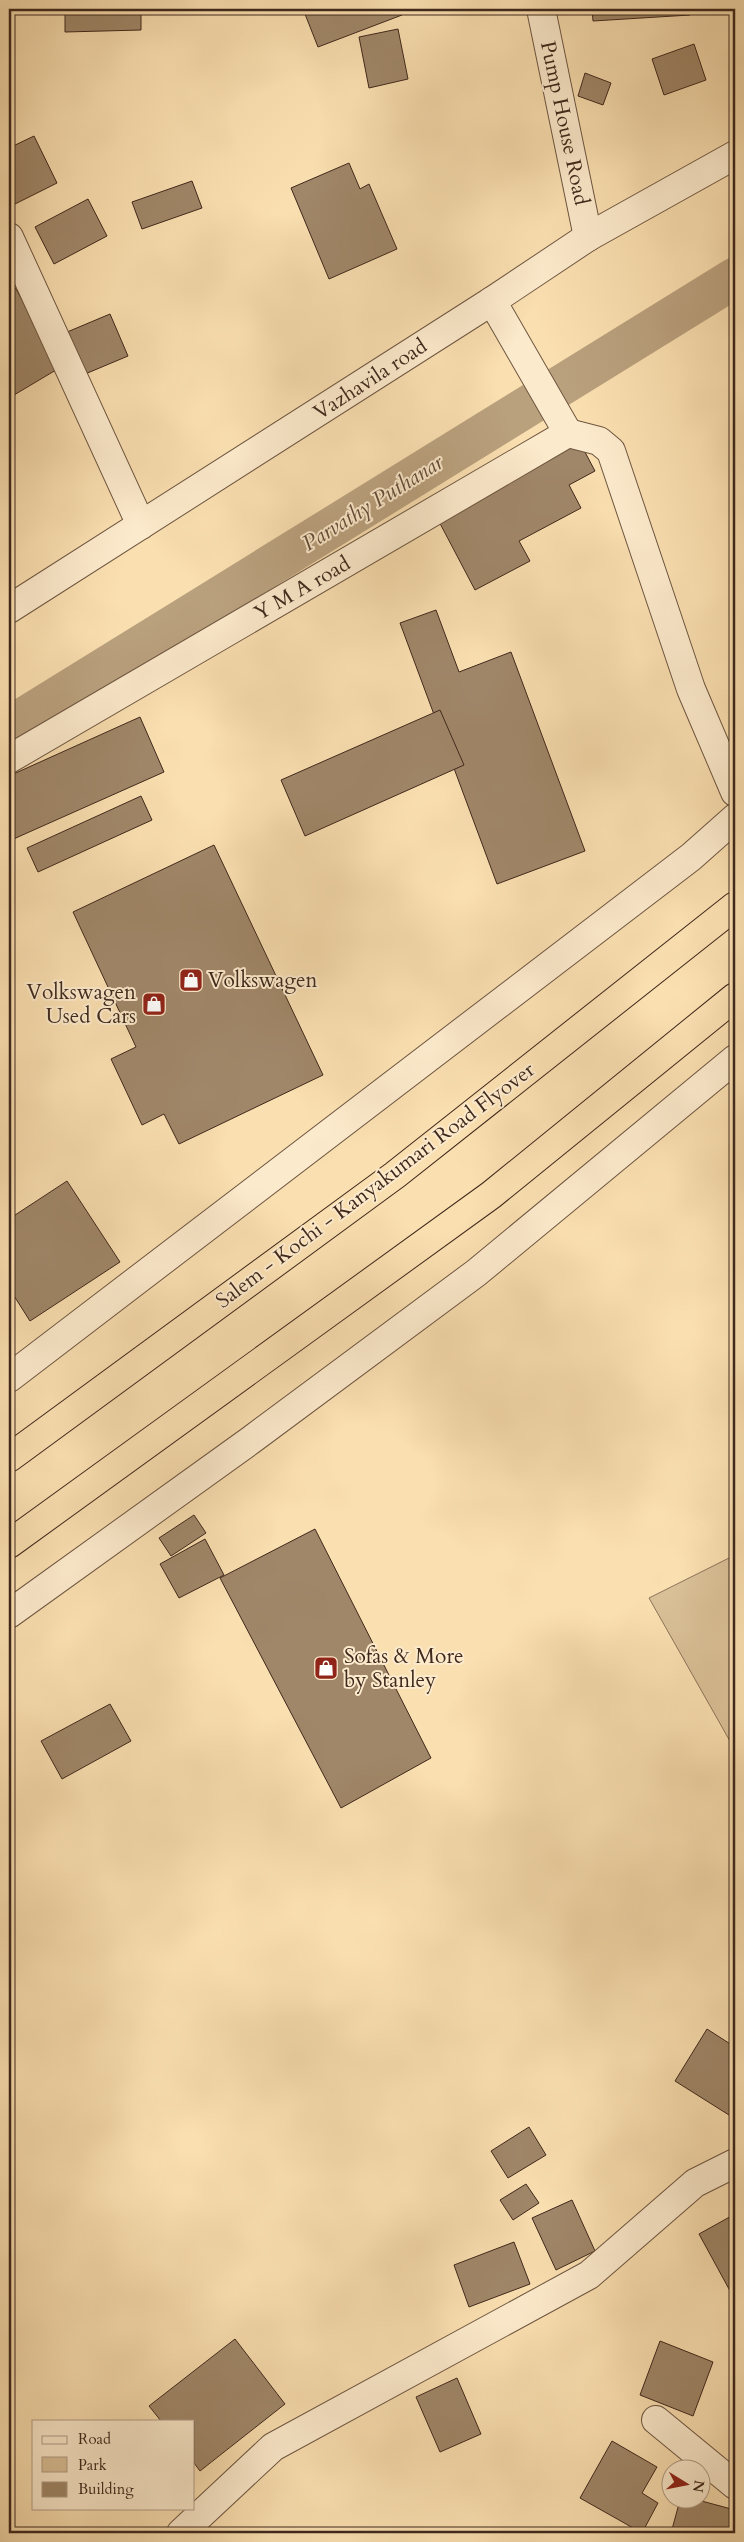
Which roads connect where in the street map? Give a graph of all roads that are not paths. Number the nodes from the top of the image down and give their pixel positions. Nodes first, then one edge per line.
1 (541, 9) edge
2 (735, 155) edge
3 (9, 237) edge
4 (588, 237) junction
5 (492, 301) junction
6 (568, 433) junction
7 (141, 525) junction
8 (9, 609) edge
9 (9, 759) edge
10 (735, 792) edge
11 (735, 818) edge
12 (735, 906) edge
13 (735, 997) edge
14 (735, 1059) edge
15 (9, 1378) edge
16 (9, 1458) edge
17 (9, 1544) edge
18 (9, 1614) edge
19 (735, 2163) edge
20 (656, 2420) dead end
21 (735, 2485) edge
22 (181, 2533) edge

1 - 4 street, Pump House Road
2 - 4 street, Vazhavila road
3 - 7 street
4 - 5 street, Vazhavila road
5 - 6 street
5 - 7 street, Vazhavila road
6 - 9 street, Y M A road
6 - 10 street
7 - 8 street, Vazhavila road
11 - 15 street
12 - 16 highway, Salem - Kochi - Kanyakumari Road Flyover
13 - 17 highway
14 - 18 street
19 - 22 street
20 - 21 street

